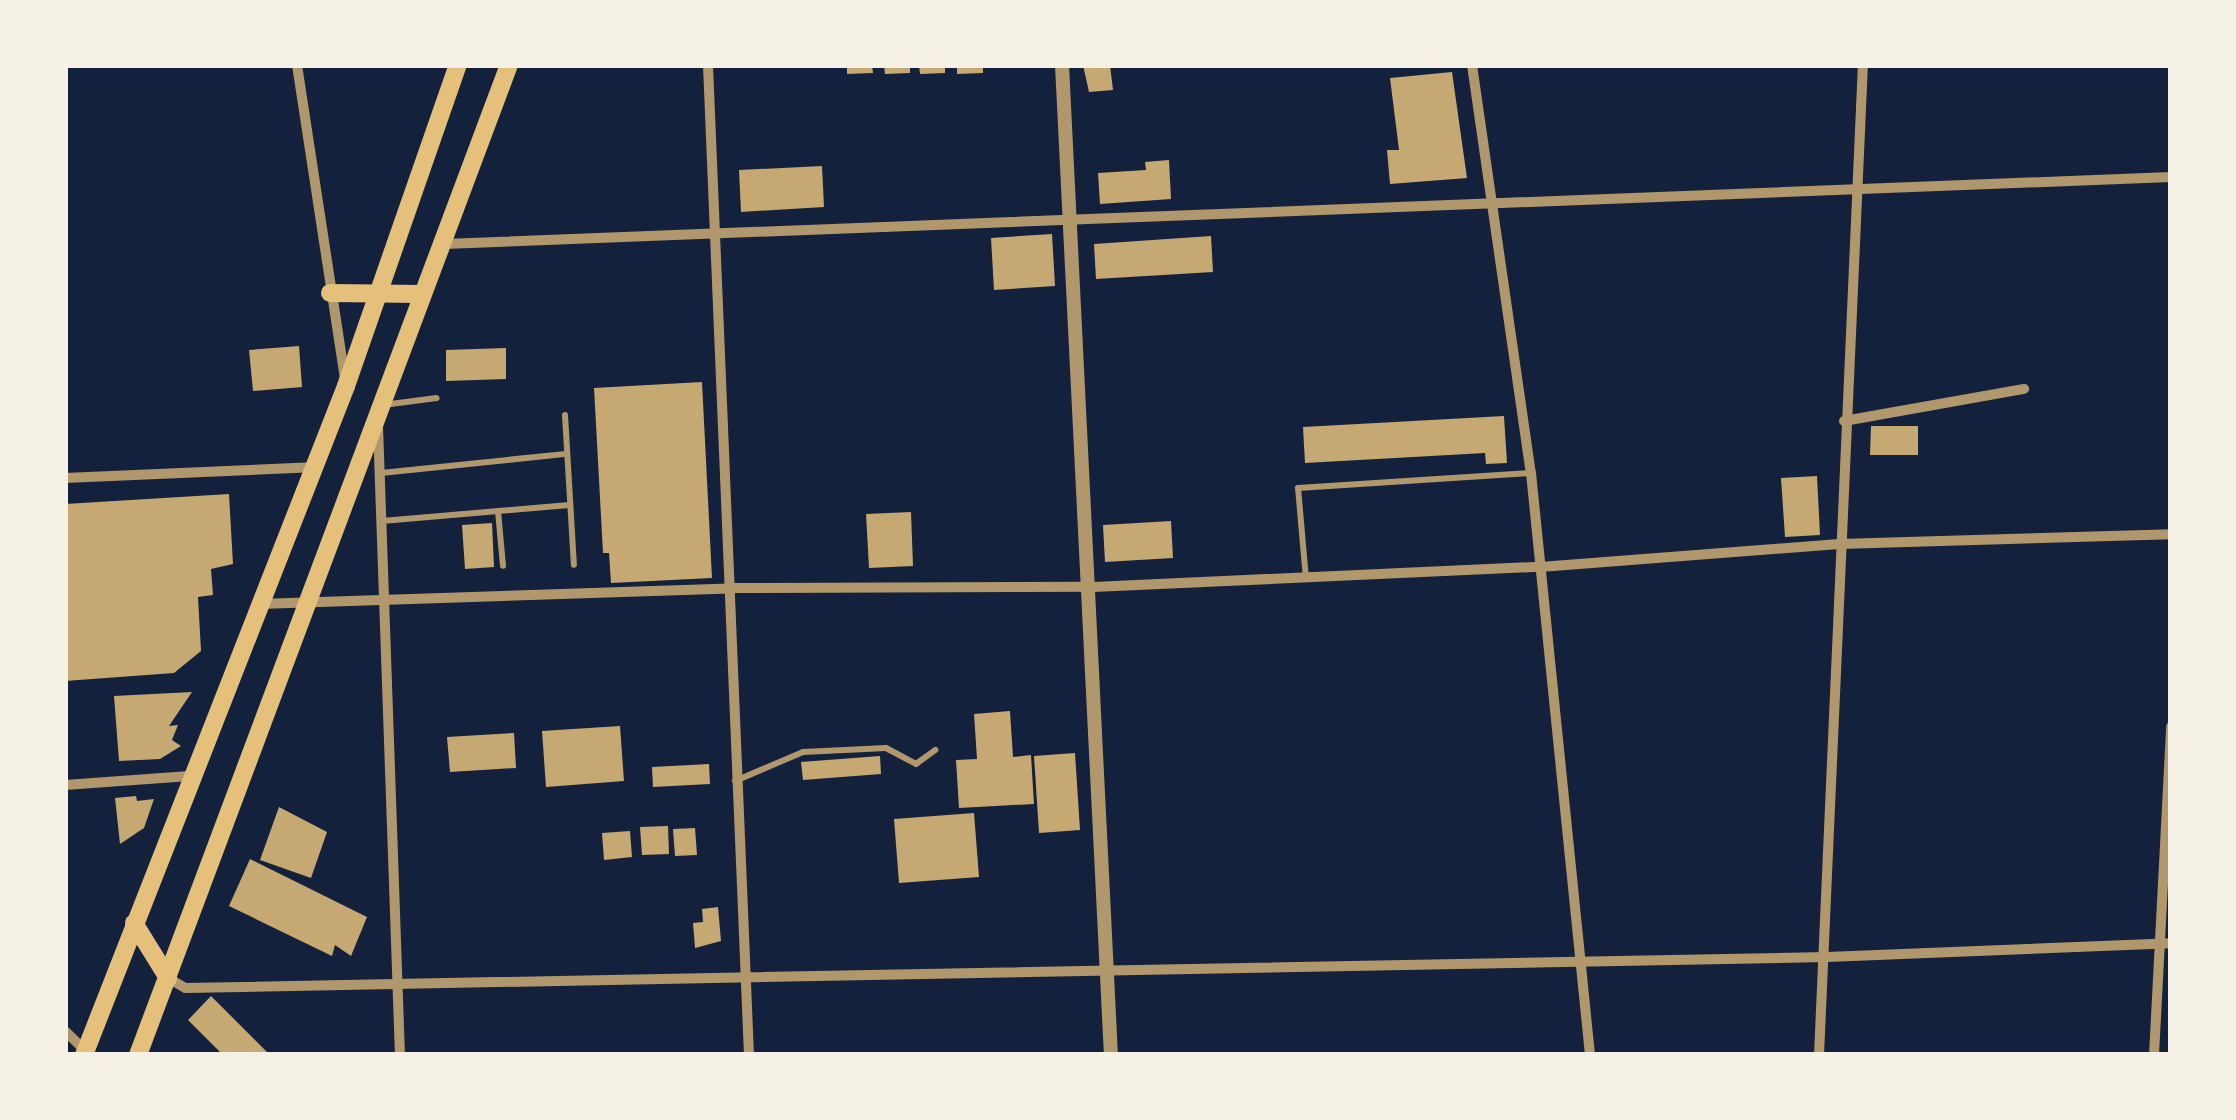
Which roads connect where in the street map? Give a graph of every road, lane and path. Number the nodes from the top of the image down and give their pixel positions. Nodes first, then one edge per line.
1 (298, 65) edge
2 (458, 65) edge
3 (508, 65) edge
4 (708, 65) edge
5 (1062, 65) edge
6 (1472, 65) edge
7 (1864, 65) edge
8 (2171, 177) edge
9 (1857, 190) junction
10 (1492, 200) junction
11 (1072, 223) junction
12 (718, 234) junction
13 (444, 244) junction
14 (330, 293) junction
15 (422, 294) junction
16 (376, 298) junction
17 (346, 386) junction
18 (2024, 388) dead end
19 (437, 398) dead end
20 (380, 409) junction
21 (565, 415) dead end
22 (1844, 422) junction
23 (566, 454) junction
24 (312, 466) junction
25 (379, 473) junction
26 (1531, 473) junction
27 (65, 478) edge
28 (569, 505) junction
29 (498, 511) junction
30 (382, 521) junction
31 (2171, 534) edge
32 (1839, 544) junction
33 (574, 565) dead end
34 (503, 566) dead end
35 (1540, 567) junction
36 (1306, 579) junction
37 (1093, 587) junction
38 (730, 588) junction
39 (310, 602) junction
40 (255, 604) junction
41 (385, 604) junction
42 (2171, 726) edge
43 (934, 750) dead end
44 (190, 776) junction
45 (734, 782) junction
46 (65, 785) edge
47 (134, 923) junction
48 (2165, 943) edge
49 (1827, 957) junction
50 (1582, 959) junction
51 (1108, 968) junction
52 (746, 976) junction
53 (168, 978) junction
54 (399, 980) junction
55 (65, 1031) edge
56 (85, 1054) edge
57 (138, 1055) edge
58 (400, 1055) edge
59 (749, 1055) edge
60 (1110, 1055) edge
61 (1590, 1055) edge
62 (1819, 1055) edge
63 (2154, 1055) edge

1 - 14 street
2 - 16 main road
3 - 13 main road
4 - 12 street
5 - 11 street
6 - 10 street
7 - 9 street
8 - 9 street
9 - 10 street
9 - 22 street
10 - 11 street
10 - 26 street
11 - 12 street
11 - 37 street
12 - 13 street
12 - 38 street
13 - 15 main road
14 - 16 main road
14 - 17 street
15 - 16 main road
15 - 20 main road
16 - 17 main road
17 - 24 main road
18 - 22 street
19 - 20 lane
20 - 25 street
20 - 39 main road
21 - 23 lane
22 - 32 street
23 - 25 lane
23 - 28 lane
24 - 27 street
24 - 40 main road
25 - 30 street
26 - 35 street
26 - 36 lane
28 - 29 lane
28 - 33 lane
29 - 30 lane
29 - 34 lane
30 - 41 street
31 - 32 street
32 - 35 street
32 - 49 street
35 - 36 street
35 - 50 street
36 - 37 street
37 - 38 street
37 - 51 street
38 - 41 street
38 - 45 street
39 - 40 street
39 - 41 street
39 - 53 main road
40 - 44 main road
41 - 54 street
42 - 48 street
43 - 45 lane
44 - 46 street
44 - 47 main road
45 - 52 street
47 - 53 main road
47 - 56 main road
48 - 49 street
48 - 63 street
49 - 50 street
49 - 62 street
50 - 51 street
50 - 61 street
51 - 52 street
51 - 60 street
52 - 54 street
52 - 59 street
53 - 54 street
53 - 57 main road
54 - 58 street
55 - 56 street

